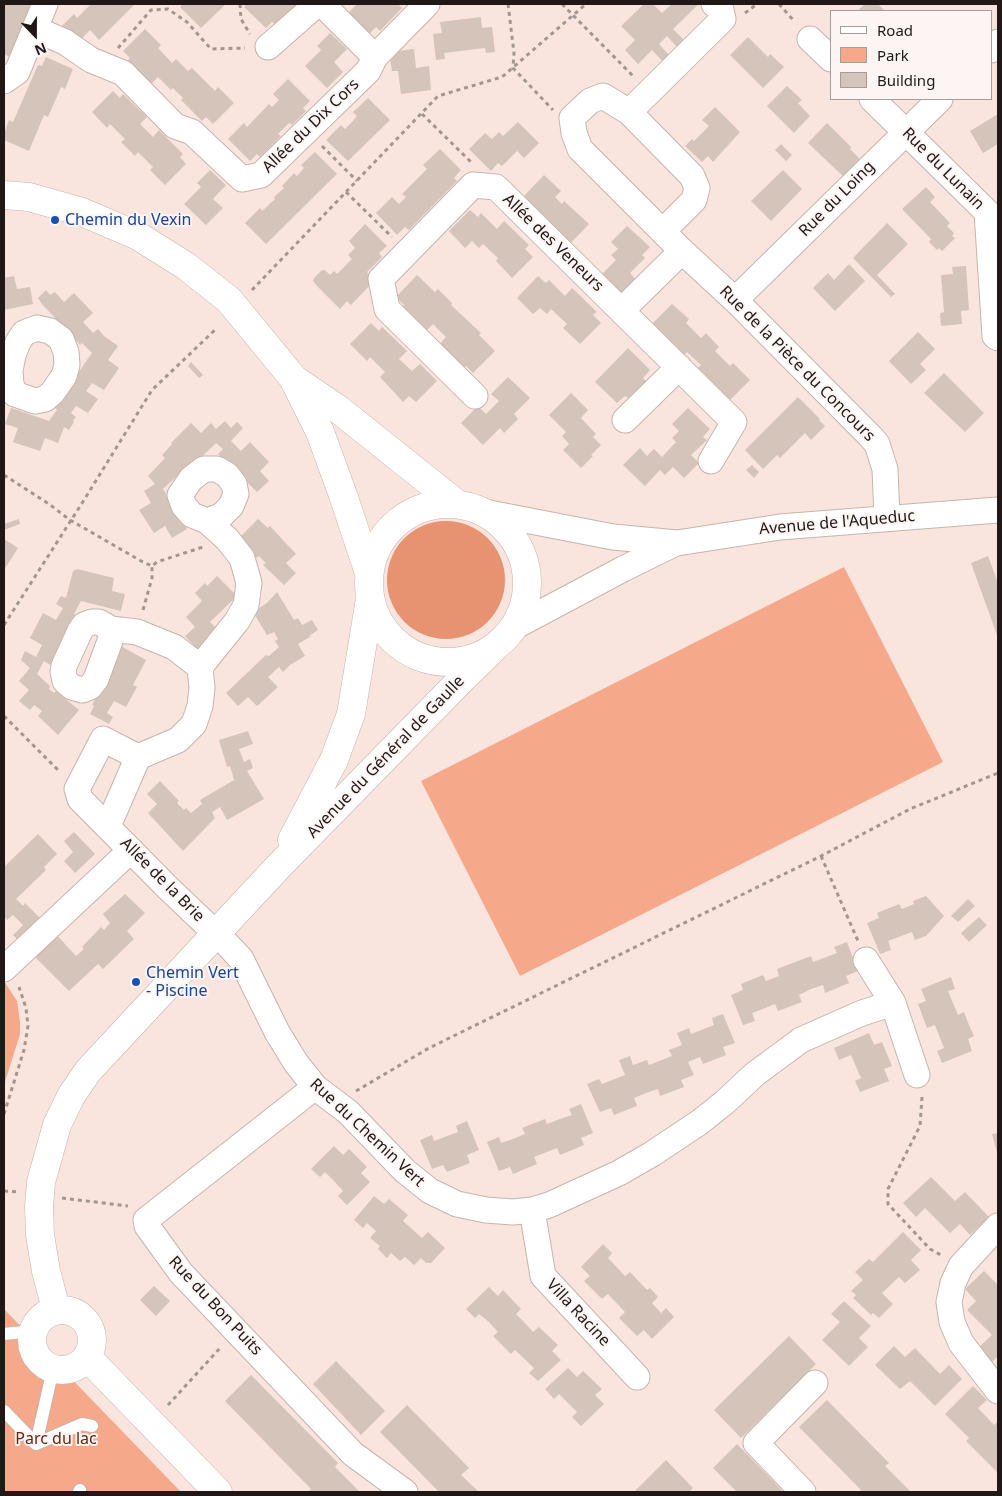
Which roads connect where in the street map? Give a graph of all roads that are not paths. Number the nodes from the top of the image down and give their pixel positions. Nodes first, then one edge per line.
1 (45, 4) edge
2 (317, 4) edge
3 (322, 4) edge
4 (427, 4) edge
5 (714, 4) edge
6 (34, 29) junction
7 (810, 39) dead end
8 (263, 48) road end
9 (375, 57) junction
10 (830, 58) edge
11 (4, 82) edge
12 (873, 100) edge
13 (939, 100) edge
14 (629, 112) junction
15 (906, 132) junction
16 (4, 194) edge
17 (663, 231) junction
18 (682, 251) junction
19 (383, 290) junction
20 (735, 300) junction
21 (366, 308) dead end
22 (622, 310) junction
23 (998, 338) edge
24 (679, 367) junction
25 (293, 378) junction
26 (476, 396) dead end
27 (625, 420) dead end
28 (712, 461) dead end
29 (458, 504) junction
30 (998, 510) edge
31 (484, 512) junction
32 (887, 518) junction
33 (207, 521) dead end
34 (677, 542) junction
35 (370, 586) junction
36 (514, 628) junction
37 (111, 629) dead end
38 (494, 648) junction
39 (200, 667) junction
40 (138, 758) junction
41 (108, 826) junction
42 (131, 850) junction
43 (278, 867) junction
44 (216, 934) junction
45 (866, 960) road end
46 (9, 975) edge
47 (893, 1003) junction
48 (917, 1075) road end
49 (315, 1087) junction
50 (532, 1210) junction
51 (998, 1226) edge
52 (56, 1310) junction
53 (33, 1331) junction
54 (4, 1334) edge
55 (87, 1357) junction
56 (53, 1369) junction
57 (637, 1377) dead end
58 (815, 1383) dead end
59 (998, 1391) edge
60 (4, 1412) edge
61 (92, 1426) dead end
62 (36, 1444) junction
63 (218, 1492) edge
64 (405, 1492) edge
65 (803, 1492) edge

1 - 6 street
2 - 8 street
3 - 9 street
4 - 9 street, Allée du Dix Cors
5 - 14 street
6 - 9 street, Allée du Dix Cors
6 - 11 street
7 - 10 street
12 - 15 street, Rue du Lunain
13 - 15 street, Rue du Loing
14 - 17 street
14 - 17 street, Rue de la Pièce du Concours
15 - 20 street, Rue du Loing
15 - 23 street, Rue du Lunain
16 - 25 street, Avenue du Général de Gaulle
17 - 18 street, Rue de la Pièce du Concours
18 - 20 street, Rue de la Pièce du Concours
18 - 22 street
19 - 21 street, Allée des Veneurs
19 - 22 street, Allée des Veneurs
19 - 26 street
20 - 32 street, Rue de la Pièce du Concours
22 - 24 street, Allée des Veneurs
24 - 27 street
24 - 28 street, Allée des Veneurs
25 - 29 street, Avenue du Général de Gaulle
25 - 35 street, Avenue du Général de Gaulle
29 - 31 street
29 - 35 street
30 - 32 street, Avenue de l'Aqueduc
31 - 34 street, Avenue de l'Aqueduc
31 - 36 street
32 - 34 street, Avenue de l'Aqueduc
33 - 39 street
34 - 36 street, Avenue de l'Aqueduc
35 - 38 street
35 - 43 street, Avenue du Général de Gaulle
36 - 38 street
37 - 39 street
38 - 43 street, Avenue du Général de Gaulle
39 - 40 street
40 - 41 street, Allée de la Brie
40 - 41 street, Allée de la Brie
41 - 42 street, Allée de la Brie
42 - 44 street, Allée de la Brie
42 - 46 street
43 - 44 street, Avenue du Général de Gaulle
44 - 49 street, Rue du Chemin Vert
44 - 52 street, Avenue du Général de Gaulle
45 - 47 street
47 - 48 street
47 - 50 street, Rue du Chemin Vert
49 - 50 street, Rue du Chemin Vert
49 - 64 street, Rue du Bon Puits
50 - 57 street, Villa Racine
51 - 59 street
52 - 53 street
52 - 55 street
53 - 54 lane
53 - 56 street
55 - 56 street
55 - 63 street
56 - 62 lane
58 - 65 street
60 - 62 lane
61 - 62 lane

